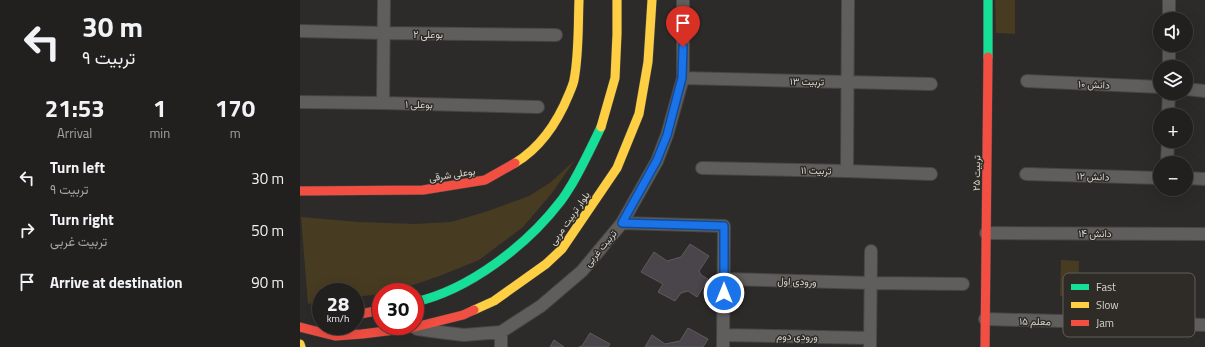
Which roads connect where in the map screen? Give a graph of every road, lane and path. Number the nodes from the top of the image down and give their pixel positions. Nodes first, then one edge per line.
1 (384, 0) edge
2 (579, 0) edge
3 (616, 0) edge
4 (652, 0) edge
5 (683, 0) edge
6 (848, 0) edge
7 (988, 0) edge
8 (1169, 0) edge
9 (1169, 12) edge
10 (300, 31) edge
11 (384, 33) junction
12 (556, 35) dead end
13 (682, 78) junction
14 (1027, 81) dead end
15 (848, 82) junction
16 (931, 84) dead end
17 (1153, 87) edge
18 (1193, 90) edge
19 (1205, 91) edge
20 (300, 102) edge
21 (383, 103) junction
22 (538, 107) dead end
23 (702, 168) dead end
24 (847, 171) junction
25 (930, 174) dead end
26 (1026, 174) dead end
27 (1153, 178) edge
28 (1193, 178) edge
29 (1205, 179) edge
30 (300, 191) edge
31 (622, 223) junction
32 (986, 233) junction
33 (1205, 234) edge
34 (871, 251) dead end
35 (724, 279) junction
36 (871, 283) junction
37 (963, 284) dead end
38 (424, 300) edge
39 (985, 319) junction
40 (1063, 321) edge
41 (312, 322) edge
42 (300, 324) edge
43 (424, 325) edge
44 (1195, 325) edge
45 (1205, 325) edge
46 (300, 327) edge
47 (424, 330) edge
48 (501, 332) junction
49 (372, 333) edge
50 (336, 336) junction
51 (723, 341) edge
52 (870, 342) edge
53 (325, 343) dead end
54 (501, 347) edge
55 (985, 347) edge

1 - 11 street
2 - 30 main road, بوعلی شرقی
3 - 38 main road, بلوار تربیت مربی
4 - 43 main road, بلوار تربیت مربی
5 - 13 street, تربیت غربی
6 - 15 street
7 - 32 main road, تربیت ۲۵
8 - 9 street
10 - 11 street, بوعلی ۲
11 - 12 street, بوعلی ۲
11 - 21 street
13 - 15 street, تربیت ۱۳
13 - 31 street, تربیت غربی
14 - 17 street, دانش ۱۰
15 - 16 street, تربیت ۱۳
15 - 24 street
18 - 19 street
20 - 21 street, بوعلی ۱
21 - 22 street, بوعلی ۱
23 - 24 street, تربیت ۱۱
24 - 25 street, تربیت ۱۱
26 - 27 street, دانش ۱۲
28 - 29 street
31 - 35 street
31 - 48 street, تربیت غربی
32 - 33 street, دانش ۱۴
32 - 39 main road, تربیت ۲۵
34 - 36 street
35 - 36 street, ورودی اول
35 - 51 street
36 - 37 street, ورودی اول
36 - 52 street
39 - 40 street, معلم ۱۵
39 - 55 main road, تربیت ۲۵
41 - 42 main road
44 - 45 street, معلم ۱۵
46 - 50 main road, بلوار تربیت مربی
47 - 48 street, تربیت غربی
48 - 54 street
49 - 50 main road, بلوار تربیت مربی
50 - 53 main road
51 - 52 street, ورودی دوم

